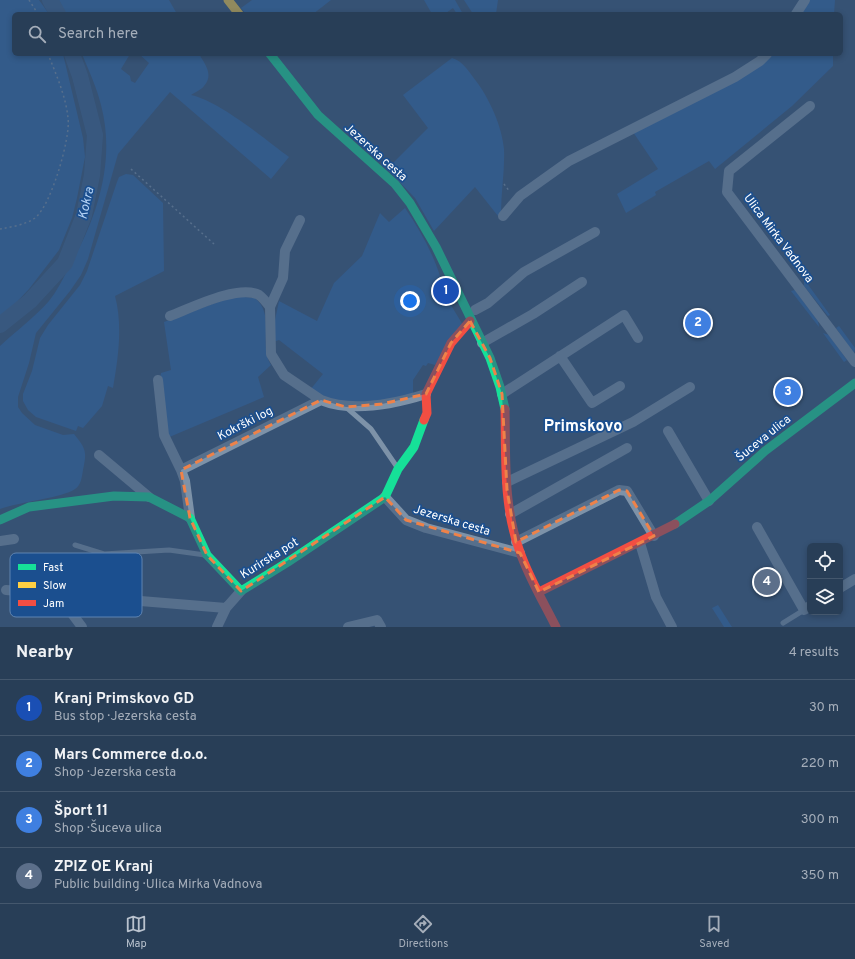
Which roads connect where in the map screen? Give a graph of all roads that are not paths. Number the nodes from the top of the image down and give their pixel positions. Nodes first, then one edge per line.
1 (228, 0) edge
2 (805, 0) edge
3 (237, 12) edge
4 (797, 12) edge
5 (272, 56) edge
6 (765, 56) edge
7 (810, 106) dead end
8 (504, 216) dead end
9 (300, 220) dead end
10 (595, 232) dead end
11 (582, 282) dead end
12 (270, 306) junction
13 (475, 310) dead end
14 (170, 316) dead end
15 (470, 320) junction
16 (638, 338) dead end
17 (482, 343) junction
18 (560, 356) junction
19 (855, 362) edge
20 (158, 380) dead end
21 (855, 383) edge
22 (620, 386) dead end
23 (690, 387) dead end
24 (426, 394) junction
25 (502, 394) junction
26 (321, 400) junction
27 (346, 407) junction
28 (668, 431) dead end
29 (627, 448) dead end
30 (99, 455) dead end
31 (398, 469) junction
32 (181, 470) junction
33 (507, 482) junction
34 (150, 497) junction
35 (385, 497) junction
36 (709, 501) junction
37 (510, 514) junction
38 (190, 518) junction
39 (0, 520) edge
40 (757, 527) dead end
41 (654, 536) junction
42 (14, 539) dead end
43 (0, 541) edge
44 (516, 542) junction
45 (640, 543) junction
46 (75, 545) dead end
47 (101, 553) edge
48 (120, 553) edge
49 (520, 553) junction
50 (208, 555) junction
51 (855, 579) edge
52 (843, 586) edge
53 (6, 590) dead end
54 (10, 590) edge
55 (241, 591) junction
56 (539, 592) junction
57 (142, 601) edge
58 (226, 608) junction
59 (807, 608) edge
60 (74, 617) edge
61 (783, 623) dead end
62 (82, 627) edge
63 (217, 627) edge
64 (348, 627) edge
65 (381, 627) edge
66 (556, 627) edge
67 (672, 627) edge

1 - 3 street
2 - 4 street
5 - 15 street, Jezerska cesta
6 - 8 street
7 - 19 street, Ulica Mirka Vadnova
9 - 12 street
10 - 13 street
11 - 17 street
12 - 14 street
12 - 26 street
15 - 17 street, Jezerska cesta
15 - 24 street
16 - 18 street
17 - 25 street, Jezerska cesta
18 - 22 street
18 - 25 street
20 - 32 street
21 - 36 street, Šuceva ulica
23 - 33 street
24 - 27 street
24 - 31 street
25 - 33 street, Jezerska cesta
26 - 27 street
26 - 32 street, Kokrški log
27 - 31 lane
28 - 36 street
29 - 37 street
30 - 34 street
31 - 35 street
32 - 38 street
33 - 37 street, Jezerska cesta
34 - 38 street
34 - 39 street
35 - 49 street, Jezerska cesta
35 - 55 street, Kurirska pot
36 - 41 street, Šuceva ulica
37 - 44 street, Jezerska cesta
38 - 50 street, Kurirska pot
40 - 59 street
41 - 44 street
41 - 45 street, Šuceva ulica
42 - 43 street
44 - 49 street, Jezerska cesta
45 - 56 street, Šuceva ulica
45 - 67 street
46 - 47 lane
48 - 50 lane
49 - 56 street, Jezerska cesta
50 - 55 street, Kurirska pot
51 - 52 street
53 - 54 street
55 - 58 street
56 - 66 street, Jezerska cesta
57 - 58 street
58 - 63 street
59 - 61 lane
60 - 62 street
64 - 65 street

